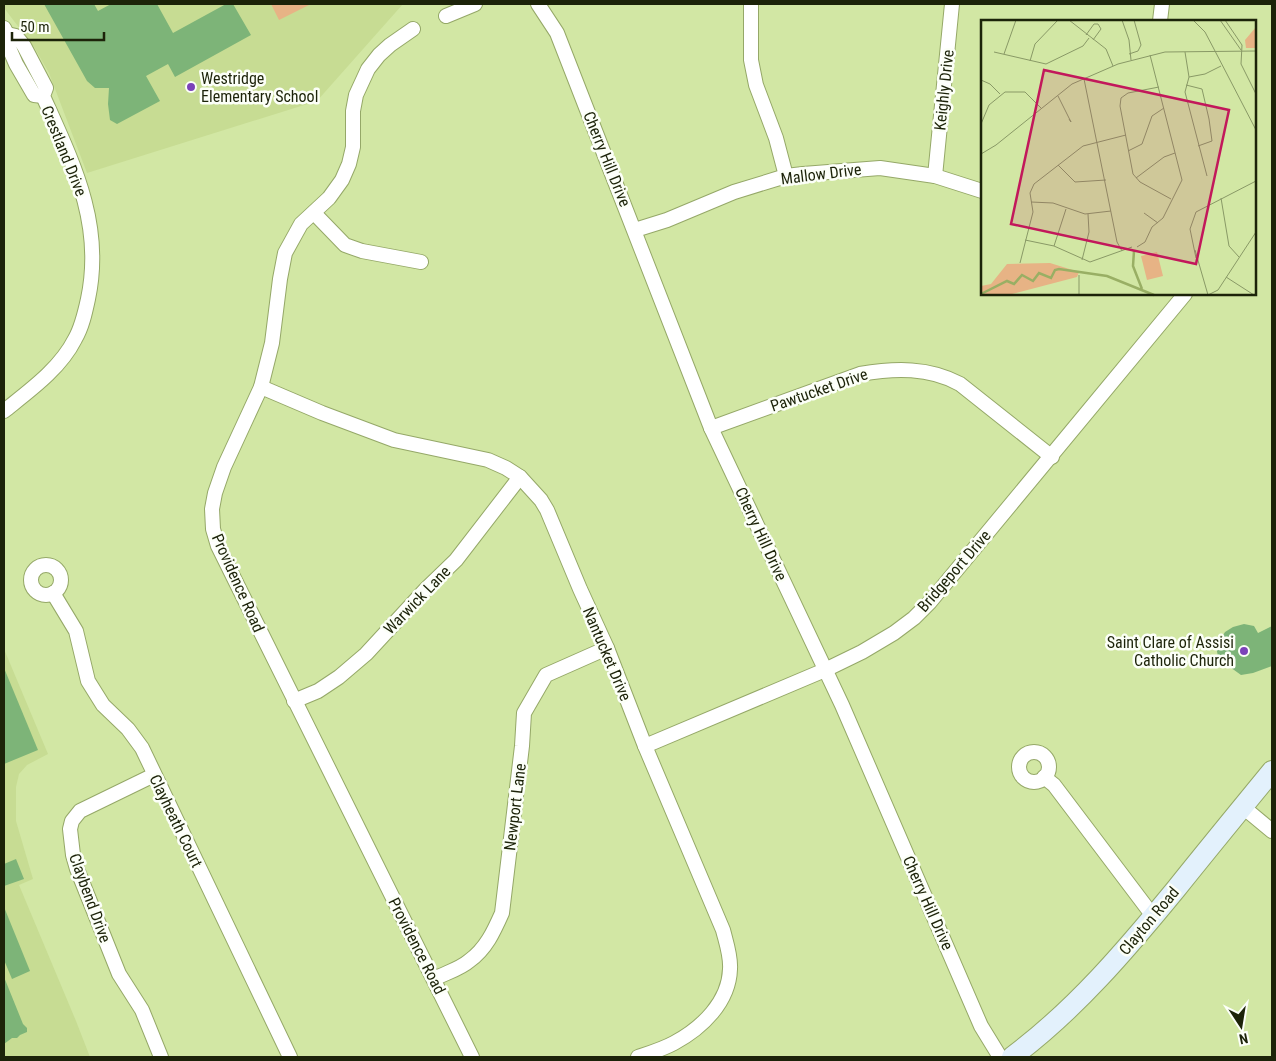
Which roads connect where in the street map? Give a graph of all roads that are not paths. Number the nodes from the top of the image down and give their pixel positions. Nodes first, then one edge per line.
1 (475, 4) edge
2 (538, 4) edge
3 (751, 4) edge
4 (952, 4) edge
5 (1162, 4) edge
6 (446, 16) dead end
7 (1160, 20) edge
8 (413, 29) dead end
9 (6, 31) edge
10 (786, 176) junction
11 (935, 176) junction
12 (981, 191) edge
13 (314, 213) junction
14 (635, 230) junction
15 (421, 262) dead end
16 (1184, 295) edge
17 (261, 387) junction
18 (4, 411) edge
19 (711, 428) junction
20 (1052, 457) junction
21 (520, 477) junction
22 (53, 593) dead end
23 (607, 648) junction
24 (825, 670) junction
25 (294, 701) junction
26 (645, 746) junction
27 (1272, 771) edge
28 (154, 775) junction
29 (1044, 777) dead end
30 (1243, 807) junction
31 (1272, 831) edge
32 (1153, 916) junction
33 (434, 979) junction
34 (161, 1057) edge
35 (290, 1057) edge
36 (472, 1057) edge
37 (638, 1057) edge
38 (1000, 1057) edge
39 (1012, 1057) edge

1 - 6 street
2 - 14 street, Cherry Hill Drive
3 - 10 street
4 - 11 street, Keighly Drive
5 - 7 street
8 - 13 street, Providence Road
9 - 18 street, Crestland Drive
10 - 11 street, Mallow Drive
10 - 14 street, Mallow Drive
11 - 12 street, Mallow Drive
13 - 15 street
13 - 17 street, Providence Road
14 - 19 street, Cherry Hill Drive
16 - 20 street, Bridgeport Drive
17 - 21 street, Nantucket Drive
17 - 25 street, Providence Road
19 - 20 street, Pawtucket Drive
19 - 24 street, Cherry Hill Drive
20 - 24 street, Bridgeport Drive
21 - 23 street, Nantucket Drive
21 - 25 street, Warwick Lane
22 - 28 street, Clayheath Court
23 - 26 street, Nantucket Drive
23 - 33 street, Newport Lane
24 - 26 street, Bridgeport Drive
24 - 38 street, Cherry Hill Drive
25 - 33 street, Providence Road
26 - 37 street, Nantucket Drive
27 - 30 main road, Clayton Road
28 - 34 street, Claybend Drive
28 - 35 street, Clayheath Court
29 - 32 street
30 - 31 street
30 - 32 main road, Clayton Road
32 - 39 main road, Clayton Road
33 - 36 street, Providence Road

